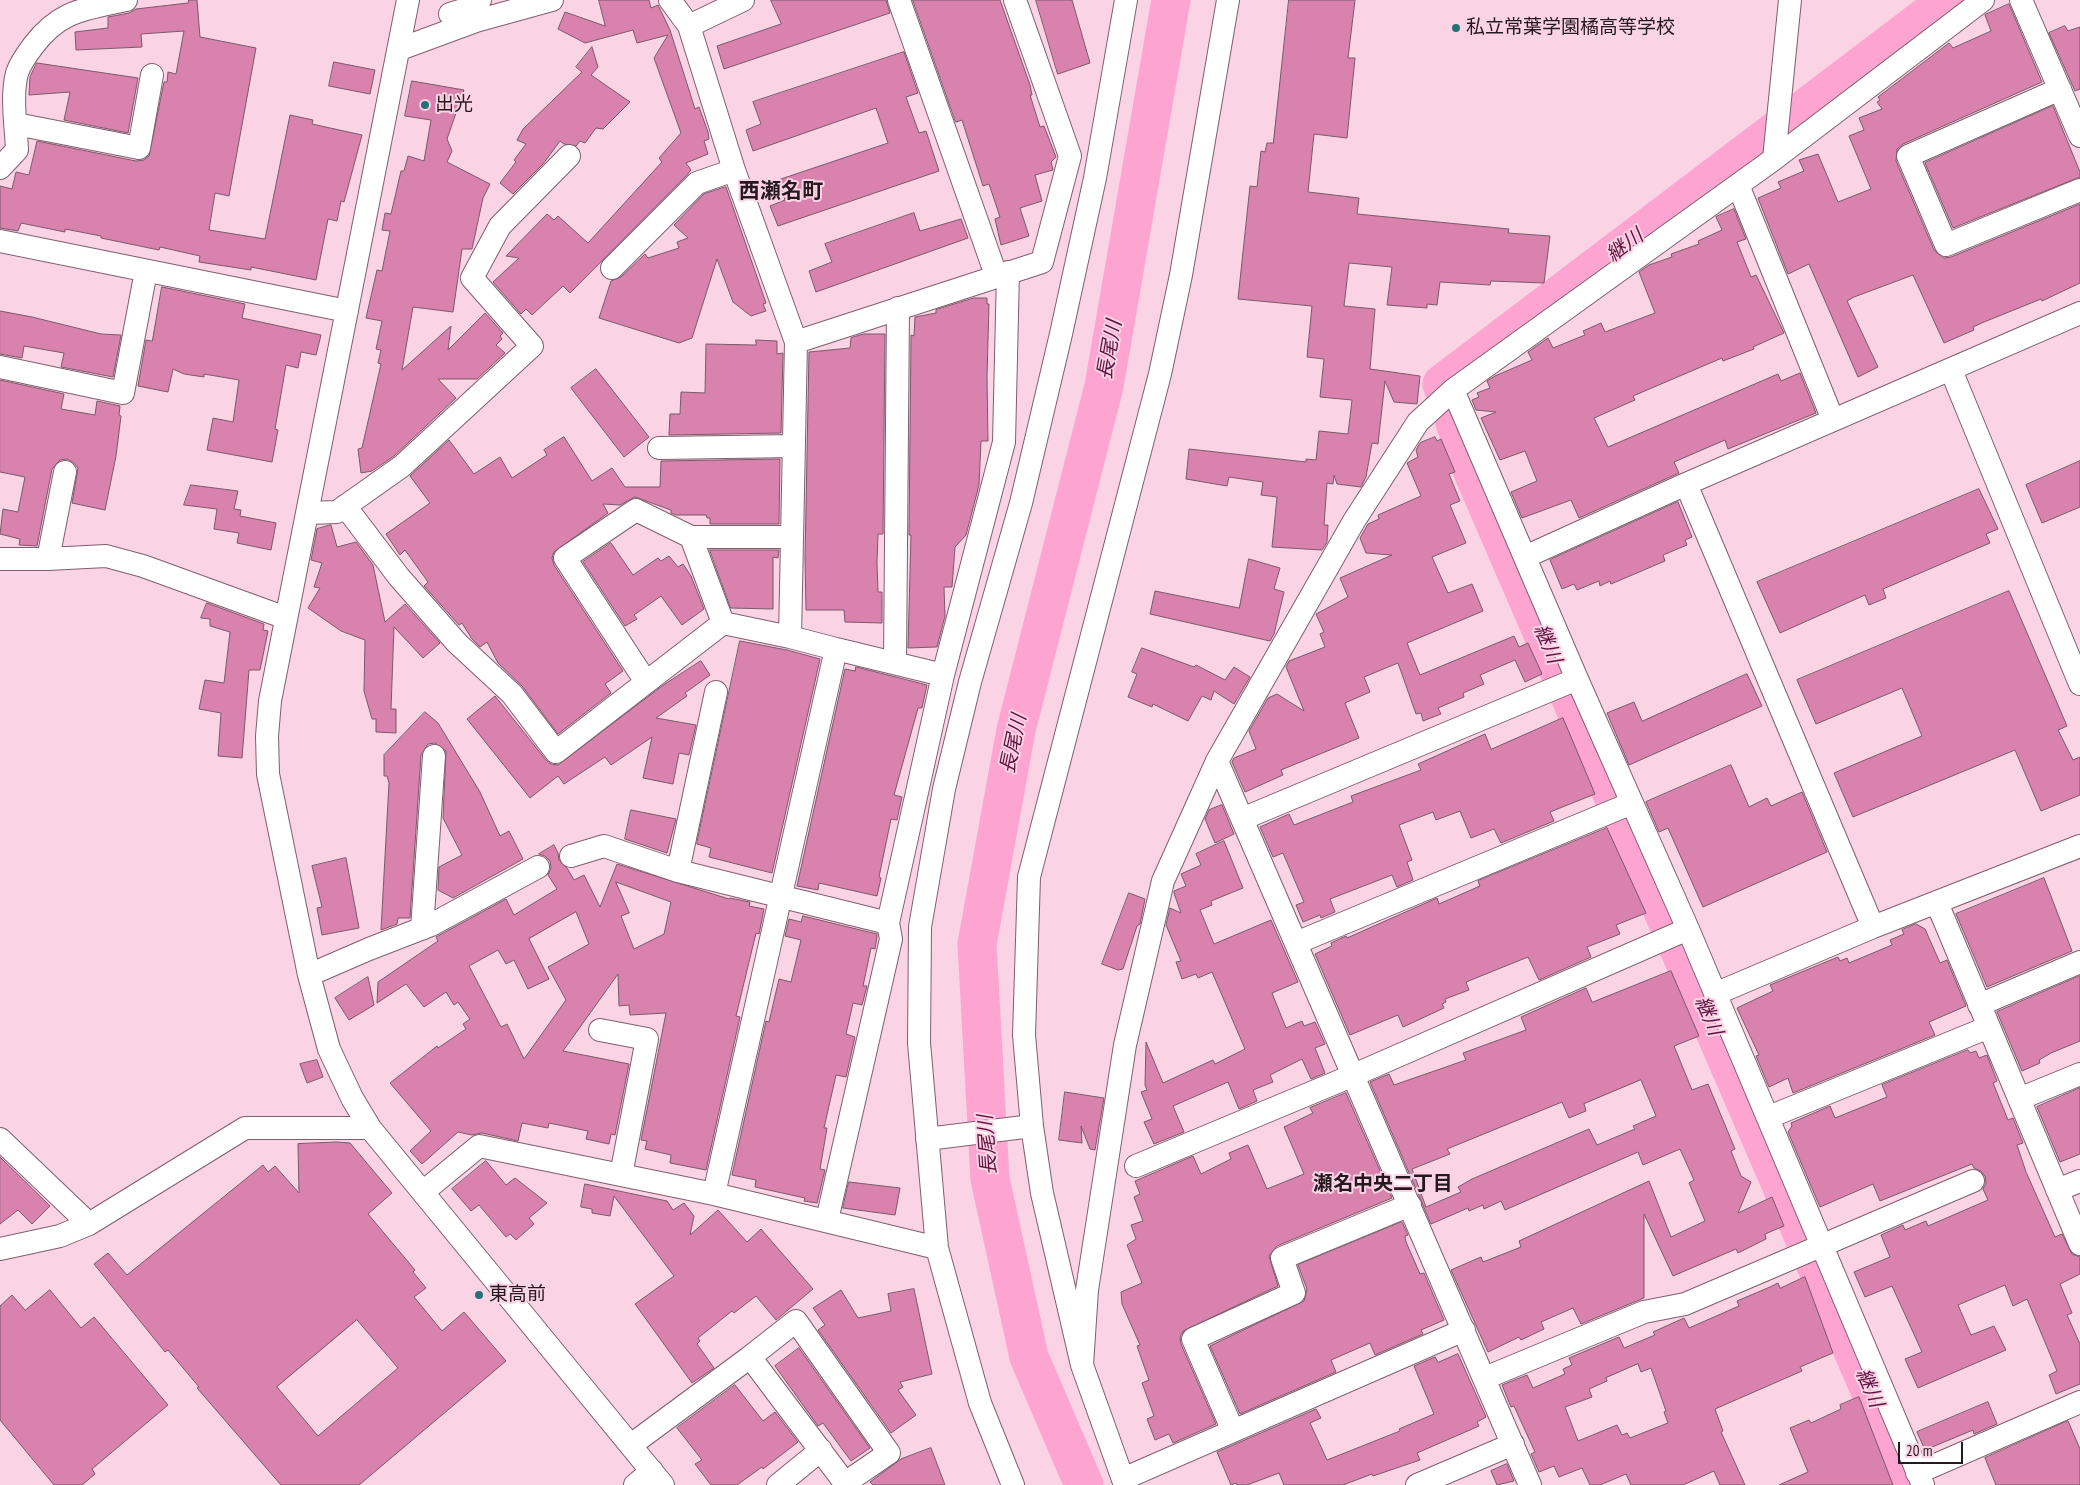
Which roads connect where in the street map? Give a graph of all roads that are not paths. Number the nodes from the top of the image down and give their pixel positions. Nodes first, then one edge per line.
1 (126, 0) edge
2 (408, 0) edge
3 (480, 0) edge
4 (552, 0) edge
5 (670, 0) edge
6 (743, 0) edge
7 (899, 0) edge
8 (1014, 0) edge
9 (1126, 0) edge
10 (1228, 0) edge
11 (1790, 0) edge
12 (1982, 0) edge
13 (2022, 0) edge
14 (689, 26) junction
15 (406, 46) junction
16 (152, 75) dead end
17 (2069, 98) edge
18 (16, 124) junction
19 (2080, 136) edge
20 (569, 156) dead end
21 (1774, 159) junction
22 (0, 168) edge
23 (734, 170) junction
24 (1738, 185) junction
25 (2080, 190) edge
26 (0, 241) edge
27 (612, 268) dead end
28 (146, 270) junction
29 (1002, 273) junction
30 (898, 308) junction
31 (347, 311) junction
32 (2080, 313) edge
33 (796, 342) junction
34 (0, 367) edge
35 (1950, 370) junction
36 (1453, 390) junction
37 (1833, 420) junction
38 (794, 446) junction
39 (658, 448) dead end
40 (65, 472) dead end
41 (1686, 484) junction
42 (345, 506) junction
43 (308, 512) junction
44 (792, 536) junction
45 (691, 537) junction
46 (1525, 557) junction
47 (0, 559) edge
48 (48, 559) junction
49 (286, 618) junction
50 (723, 623) junction
51 (790, 637) junction
52 (836, 649) junction
53 (895, 663) junction
54 (942, 675) junction
55 (1577, 679) junction
56 (646, 682) junction
57 (2080, 684) edge
58 (716, 692) dead end
59 (434, 756) dead end
60 (1217, 761) junction
61 (1632, 803) junction
62 (1242, 819) junction
63 (2080, 846) edge
64 (571, 856) dead end
65 (538, 867) dead end
66 (678, 871) junction
67 (781, 898) junction
68 (1937, 903) junction
69 (888, 923) junction
70 (1873, 927) junction
71 (422, 929) junction
72 (1688, 929) junction
73 (1296, 943) junction
74 (2080, 962) edge
75 (309, 975) junction
76 (1715, 994) junction
77 (1979, 1004) junction
78 (1988, 1027) junction
79 (600, 1030) dead end
80 (2080, 1074) edge
81 (1354, 1075) junction
82 (2019, 1099) junction
83 (1768, 1117) junction
84 (1032, 1126) junction
85 (370, 1128) junction
86 (0, 1139) edge
87 (927, 1139) junction
88 (1136, 1166) dead end
89 (621, 1175) junction
90 (1973, 1181) dead end
91 (2080, 1181) edge
92 (2057, 1190) junction
93 (423, 1192) junction
94 (714, 1194) junction
95 (1410, 1205) junction
96 (827, 1220) junction
97 (89, 1224) junction
98 (1822, 1244) junction
99 (2080, 1244) edge
100 (937, 1248) junction
101 (0, 1250) edge
102 (1464, 1330) junction
103 (750, 1357) junction
104 (1082, 1365) junction
105 (1485, 1378) junction
106 (2080, 1402) edge
107 (1232, 1431) junction
108 (1513, 1444) junction
109 (631, 1445) junction
110 (821, 1450) junction
111 (1920, 1479) edge
112 (650, 1480) edge
113 (1124, 1482) edge
114 (846, 1484) edge
115 (778, 1485) edge
116 (1013, 1485) edge
117 (1417, 1485) edge
118 (1530, 1485) edge

1 - 18 street
2 - 15 street
3 - 15 street
4 - 15 street
5 - 14 street
6 - 14 street
7 - 29 street
8 - 29 street
9 - 87 street
10 - 84 street
11 - 21 street
12 - 21 street
13 - 17 street
14 - 23 street
15 - 31 street
16 - 18 street
17 - 19 street
17 - 25 street
18 - 22 street
20 - 42 street
21 - 24 street
23 - 27 street
23 - 33 street
24 - 36 street
24 - 37 street
26 - 28 street
28 - 31 street
28 - 34 street
29 - 30 street
29 - 54 street
30 - 33 street
30 - 53 street
31 - 43 street
32 - 35 street
33 - 38 street
35 - 37 street
35 - 57 street
36 - 46 street
36 - 60 street
37 - 41 street
38 - 39 street
38 - 44 street
40 - 48 street
41 - 46 street
41 - 70 street
42 - 43 street
42 - 56 street
43 - 49 street
44 - 45 street
44 - 51 street
45 - 50 street
45 - 56 street
46 - 55 street
47 - 48 street
48 - 49 street
49 - 75 street
50 - 51 street
50 - 56 street
51 - 52 street
52 - 53 street
52 - 67 street
53 - 54 street
54 - 69 street
55 - 61 street
55 - 62 street
58 - 66 street
59 - 71 street
60 - 62 street
60 - 104 street
61 - 72 street
61 - 73 street
62 - 73 street
63 - 68 street
64 - 66 street
65 - 71 street
66 - 67 street
67 - 69 street
67 - 94 street
68 - 70 street
68 - 77 street
69 - 96 street
70 - 76 street
71 - 75 street
72 - 76 street
72 - 81 street
73 - 81 street
74 - 77 street
75 - 85 street
76 - 83 street
77 - 78 street
78 - 82 street
78 - 83 street
79 - 89 street
80 - 82 street
81 - 88 street
81 - 95 street
82 - 92 street
83 - 98 street
84 - 87 street
84 - 104 street
85 - 93 street
85 - 97 street
86 - 97 street
87 - 100 street
89 - 93 street
89 - 94 street
90 - 98 street
91 - 92 street
92 - 99 street
93 - 109 street
94 - 96 street
95 - 102 street
95 - 107 street
96 - 100 street
97 - 101 street
98 - 105 street
98 - 111 street
100 - 116 street
102 - 105 street
102 - 107 street
103 - 109 street
103 - 110 street
103 - 114 street
104 - 113 street
105 - 108 street
106 - 111 street
107 - 113 street
108 - 117 street
108 - 118 street
109 - 112 street
110 - 114 street
110 - 115 street

